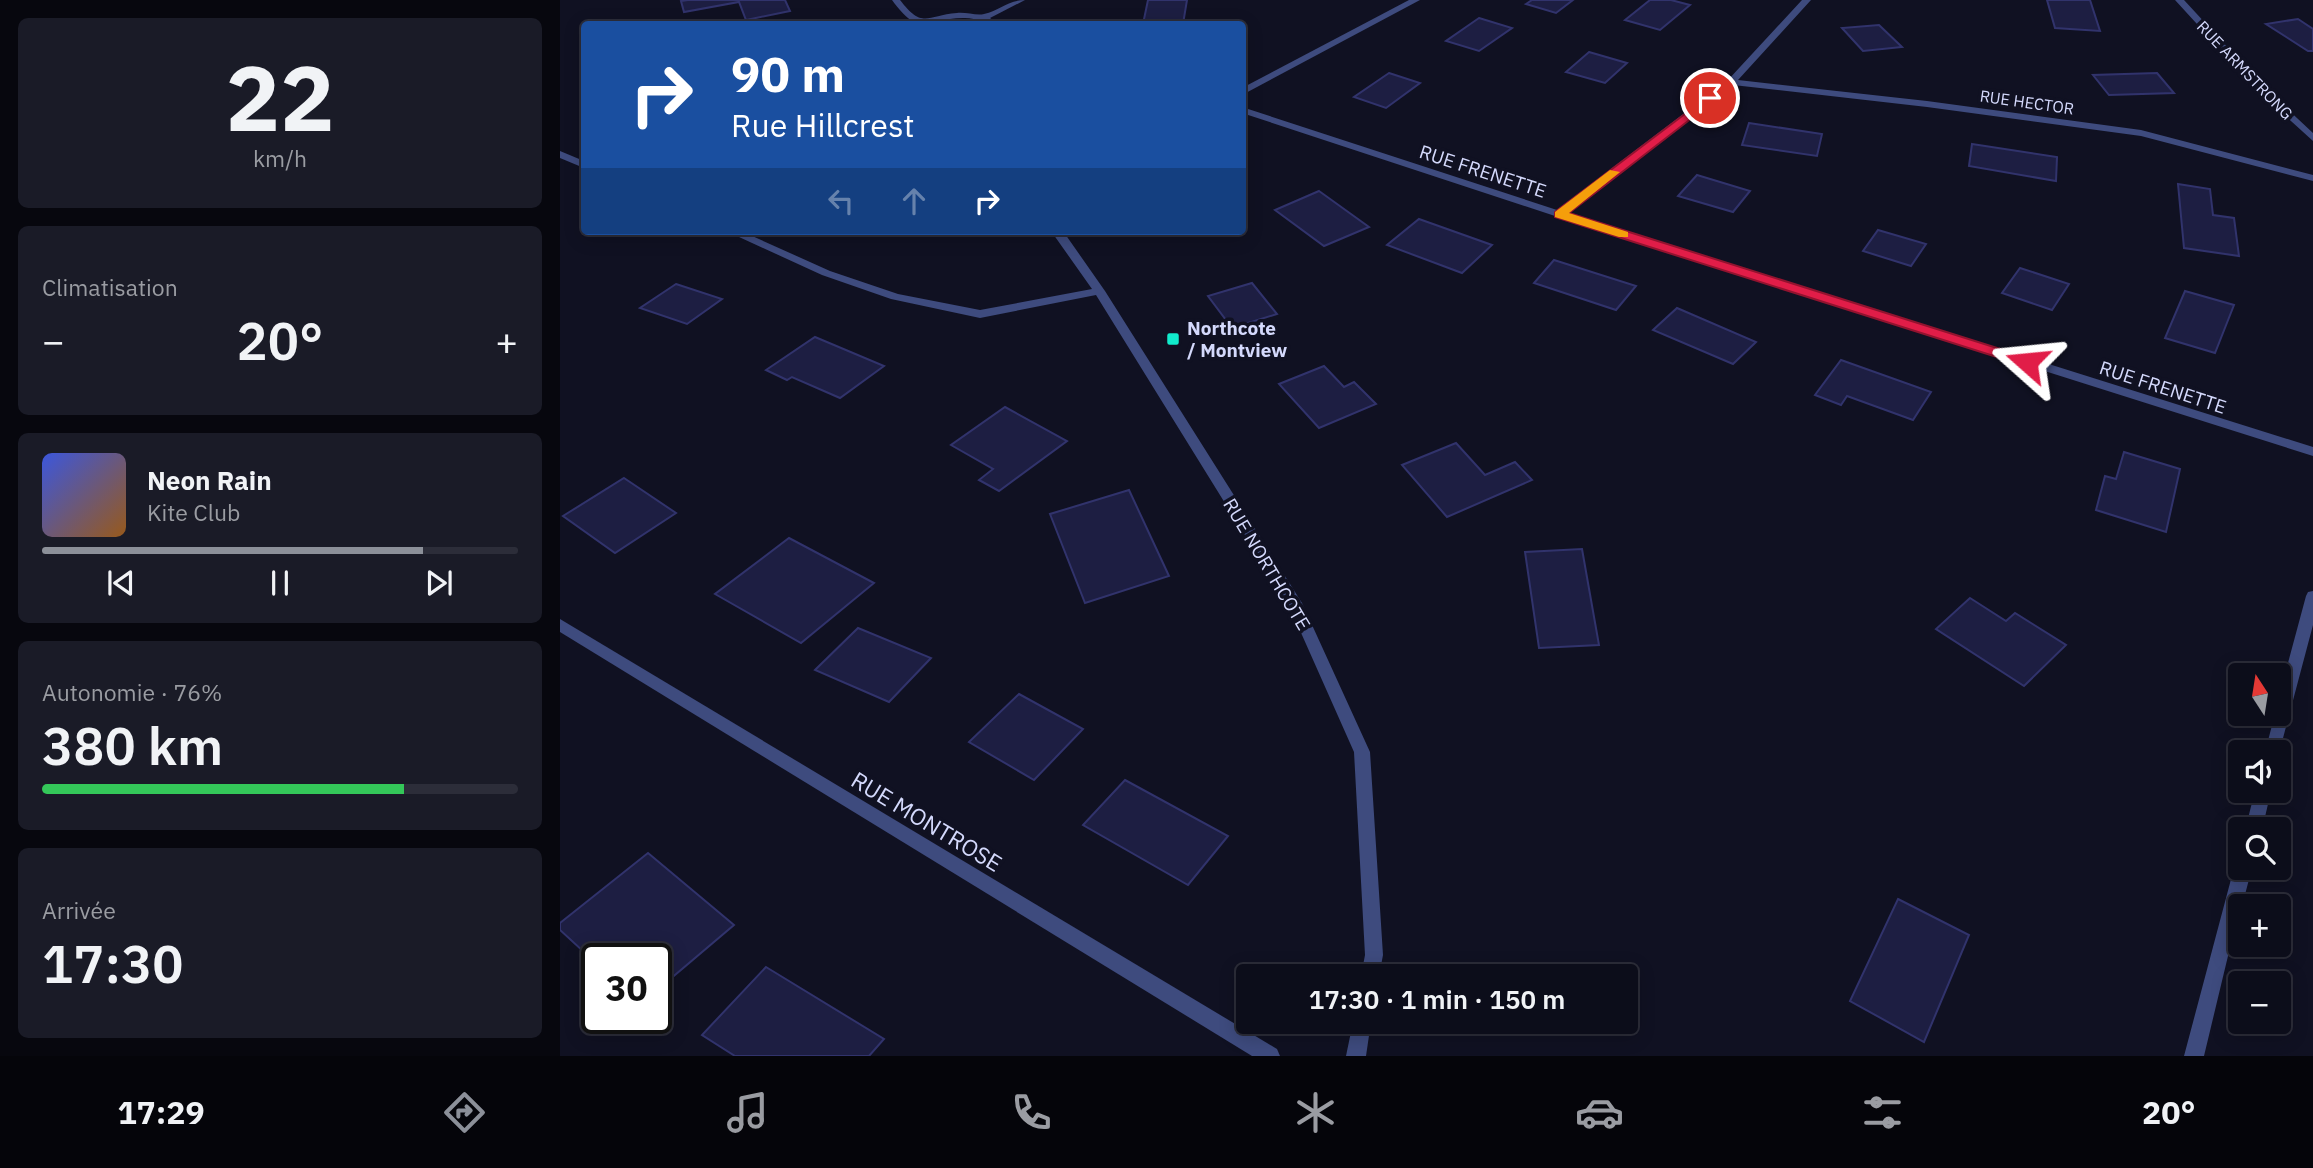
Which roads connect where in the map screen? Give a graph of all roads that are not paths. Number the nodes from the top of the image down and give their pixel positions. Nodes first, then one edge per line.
1 (896, 0) edge
2 (1021, 0) edge
3 (1416, 0) edge
4 (1807, 0) edge
5 (2179, 0) edge
6 (985, 17) junction
7 (919, 21) edge
8 (934, 21) edge
9 (991, 21) edge
10 (1731, 82) junction
11 (1246, 90) edge
12 (1246, 111) edge
13 (2313, 138) edge
14 (560, 154) edge
15 (581, 164) edge
16 (2313, 178) edge
17 (1559, 214) junction
18 (741, 235) edge
19 (1060, 235) edge
20 (1098, 291) junction
21 (2313, 452) edge
22 (2313, 596) edge
23 (560, 625) edge
24 (2276, 740) edge
25 (2240, 880) edge
26 (1372, 964) edge
27 (1360, 1034) edge
28 (1270, 1056) edge
29 (1356, 1056) edge
30 (2194, 1056) edge

1 - 7 street
2 - 6 street
3 - 11 street
4 - 10 street
5 - 13 street, RUE ARMSTRONG
6 - 8 street
6 - 9 street
10 - 16 street, RUE HECTOR
10 - 17 street
12 - 17 street, RUE FRENETTE
14 - 15 street
17 - 21 street, RUE FRENETTE
18 - 20 street
19 - 20 street, RUE NORTHCOTE
20 - 26 street, RUE NORTHCOTE
22 - 24 street
23 - 28 street, RUE MONTROSE
25 - 30 street
27 - 29 street

